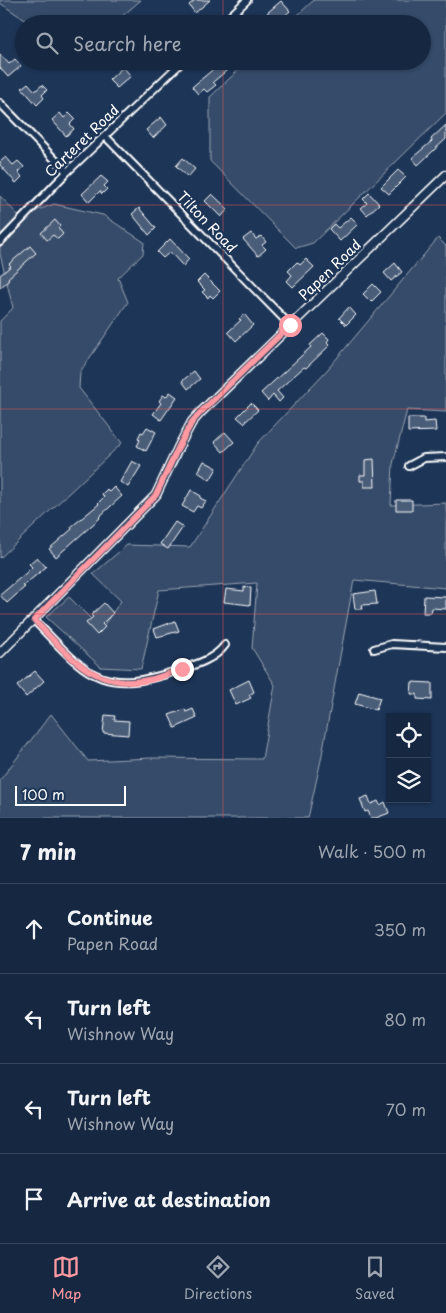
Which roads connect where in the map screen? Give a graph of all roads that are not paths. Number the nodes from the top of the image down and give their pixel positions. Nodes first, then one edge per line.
1 (247, 0) edge
2 (231, 15) edge
3 (174, 70) edge
4 (0, 103) edge
5 (105, 136) junction
6 (67, 172) junction
7 (446, 176) edge
8 (0, 242) edge
9 (290, 325) junction
10 (446, 457) edge
11 (409, 466) dead end
12 (34, 620) junction
13 (225, 645) dead end
14 (446, 647) edge
15 (374, 649) dead end
16 (0, 653) edge

1 - 2 street
3 - 5 street, Carteret Road
4 - 6 street
5 - 6 street, Carteret Road
5 - 9 street, Tilton Road
6 - 8 street, Carteret Road
7 - 9 street, Papen Road
9 - 12 street, Papen Road
10 - 11 street
12 - 13 street
12 - 16 street, Papen Road
14 - 15 street

